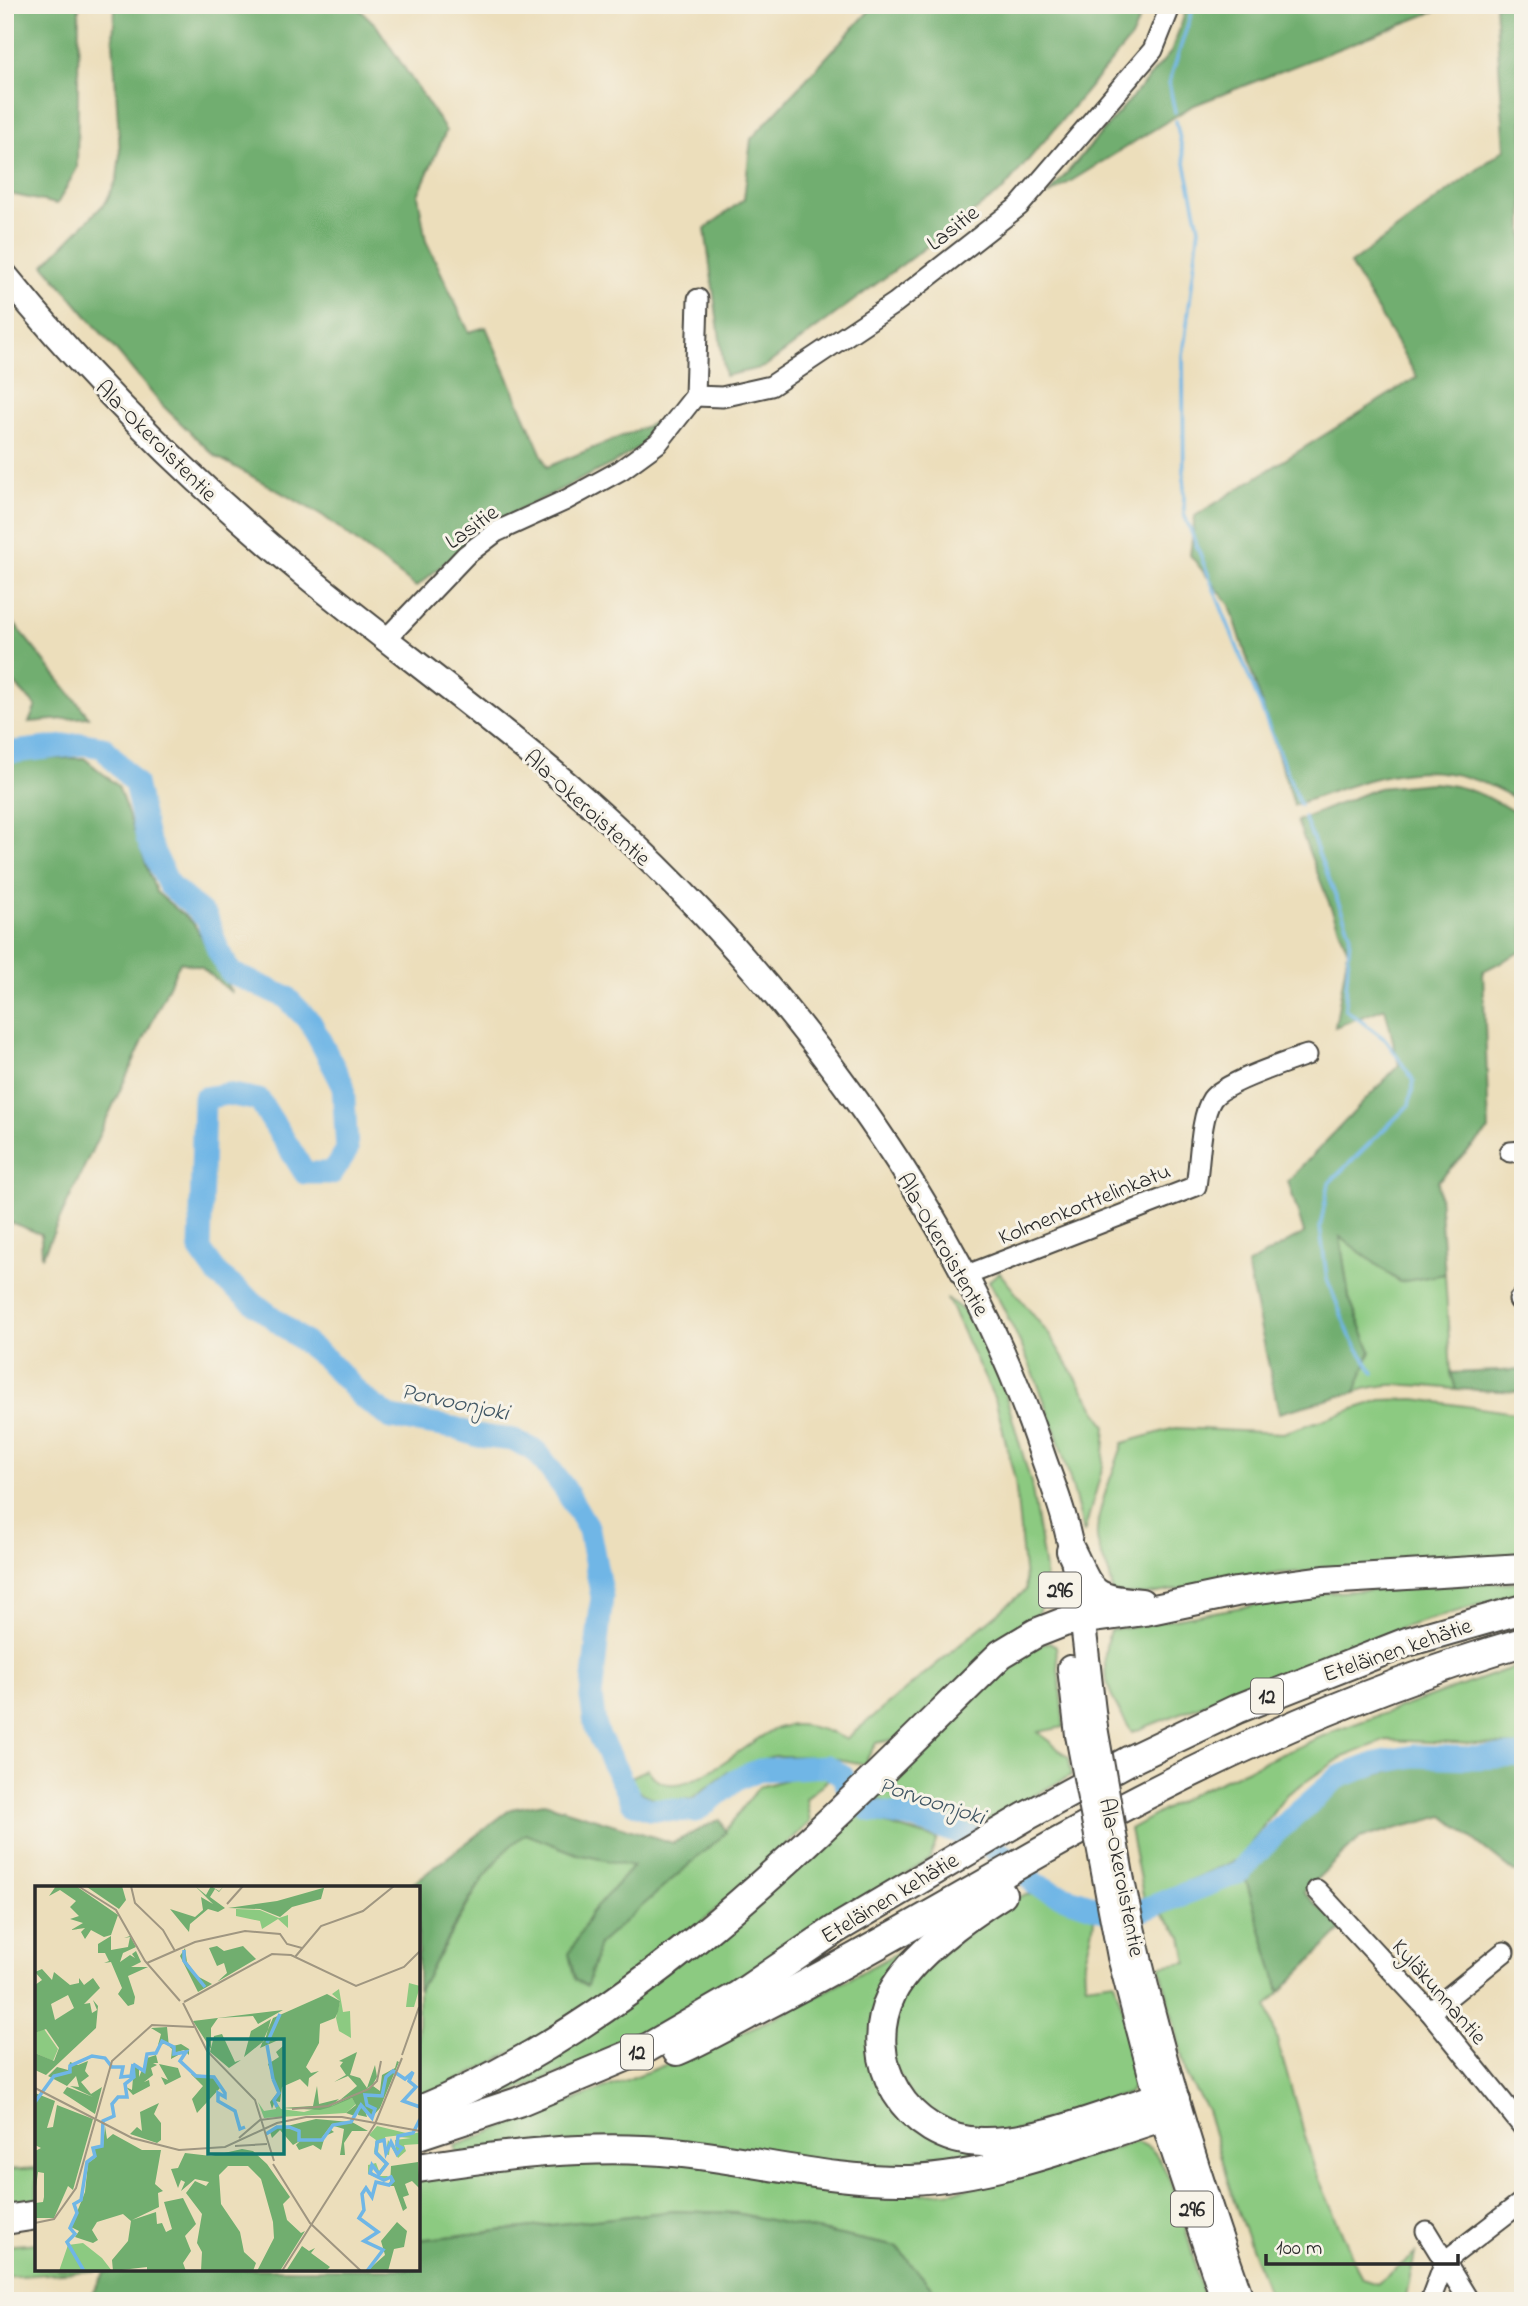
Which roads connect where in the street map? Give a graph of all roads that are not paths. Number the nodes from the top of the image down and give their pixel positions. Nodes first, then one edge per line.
1 (1171, 5) edge
2 (5, 275) edge
3 (698, 299) dead end
4 (695, 396) junction
5 (386, 639) junction
6 (1307, 1055) dead end
7 (967, 1275) junction
8 (1039, 1446) junction
9 (1071, 1551) junction
10 (1523, 1568) edge
11 (1172, 1604) junction
12 (1523, 1609) edge
13 (1072, 1621) junction
14 (1523, 1642) edge
15 (1318, 1890) dead end
16 (989, 1892) junction
17 (1504, 1952) dead end
18 (1430, 2012) junction
19 (1165, 2105) junction
20 (420, 2110) edge
21 (1523, 2127) edge
22 (420, 2134) edge
23 (420, 2145) edge
24 (420, 2168) edge
25 (1523, 2201) edge
26 (35, 2216) edge
27 (5, 2220) edge
28 (35, 2227) edge
29 (5, 2231) edge
30 (1426, 2231) dead end
31 (1446, 2262) junction
32 (1224, 2301) edge
33 (1242, 2301) edge
34 (1430, 2301) edge
35 (1469, 2301) edge

1 - 4 street, Lasitie
2 - 5 main road, Ala-Okeroistentie
3 - 4 street
4 - 5 street, Lasitie
5 - 7 main road, Ala-Okeroistentie
6 - 7 street, Kolmenkorttelinkatu
7 - 8 main road, Ala-Okeroistentie
8 - 9 main road, Ala-Okeroistentie / 296
8 - 13 main road, Ala-Okeroistentie / 296
9 - 11 highway
9 - 13 main road, Ala-Okeroistentie / 296
10 - 11 highway
11 - 13 highway
12 - 22 highway, Eteläinen kehätie / 12
13 - 19 main road, Ala-Okeroistentie / 296, bridge
13 - 20 highway
14 - 16 highway, Eteläinen kehätie / 12
15 - 18 street, Kyläkunnantie
16 - 19 highway
16 - 23 highway, Eteläinen kehätie / 12
17 - 18 street
18 - 21 street, Kyläkunnantie
19 - 24 highway
19 - 32 main road, Ala-Okeroistentie / 296
19 - 33 main road, Ala-Okeroistentie / 296
25 - 31 street
26 - 27 highway
28 - 29 highway
30 - 31 street
31 - 34 street
31 - 35 street

